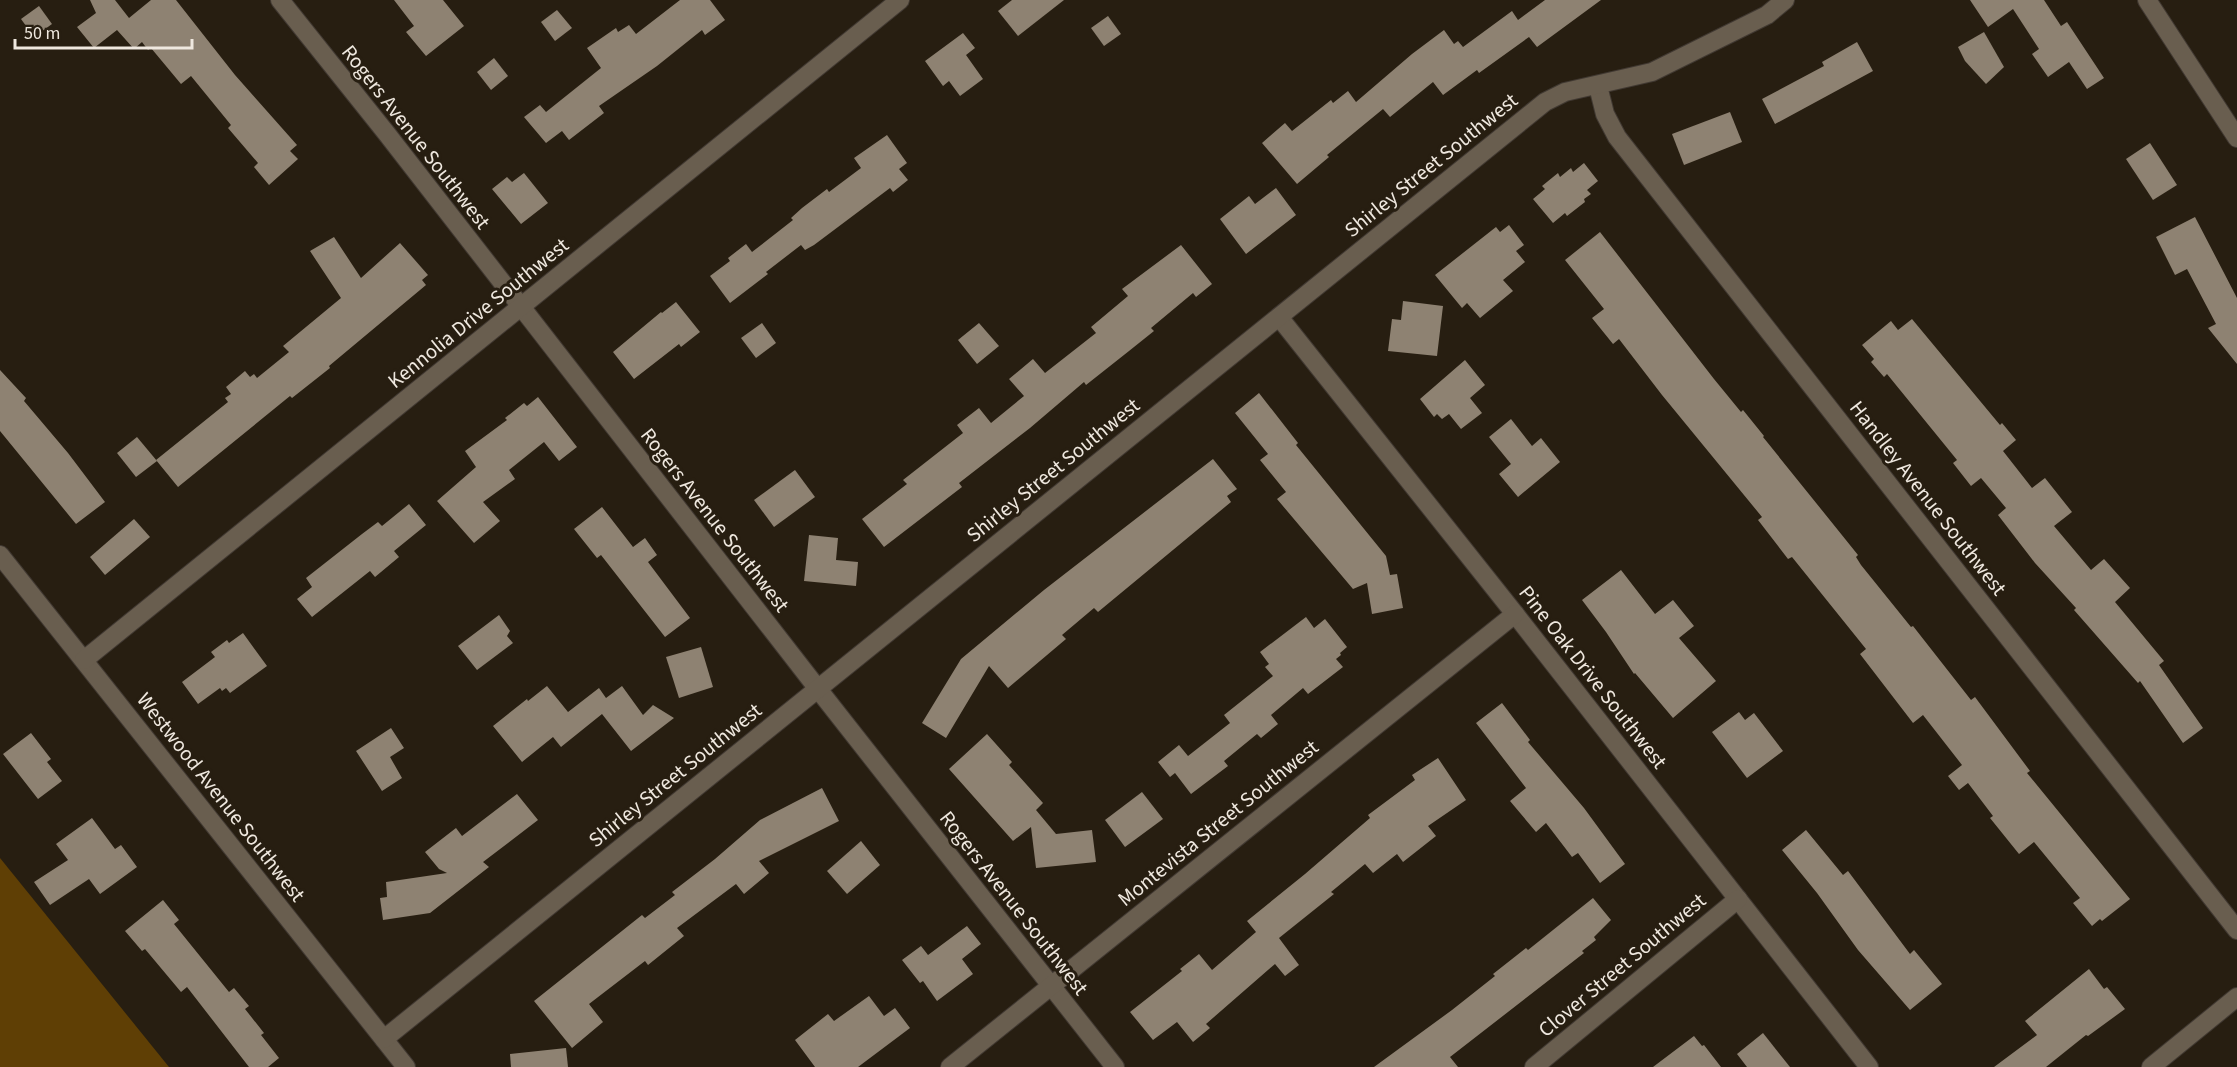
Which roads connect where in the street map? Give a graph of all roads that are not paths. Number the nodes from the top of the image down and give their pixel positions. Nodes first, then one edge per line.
1 (280, 0) edge
2 (900, 0) edge
3 (1785, 0) edge
4 (2147, 0) edge
5 (1598, 86) junction
6 (2237, 138) edge
7 (520, 307) junction
8 (1279, 317) junction
9 (0, 555) edge
10 (1515, 614) junction
11 (84, 660) junction
12 (818, 689) junction
13 (1738, 898) junction
14 (2237, 930) edge
15 (1050, 986) junction
16 (2237, 997) edge
17 (384, 1038) junction
18 (406, 1067) edge
19 (950, 1067) edge
20 (1115, 1067) edge
21 (1534, 1067) edge
22 (1869, 1067) edge
23 (2151, 1067) edge

1 - 7 street, Rogers Avenue Southwest
2 - 7 street, Kennolia Drive Southwest
3 - 5 street, Shirley Street Southwest
4 - 6 street
5 - 8 street, Shirley Street Southwest
5 - 14 street, Handley Avenue Southwest
7 - 11 street, Kennolia Drive Southwest
7 - 12 street, Rogers Avenue Southwest
8 - 10 street, Pine Oak Drive Southwest
8 - 12 street, Shirley Street Southwest
9 - 11 street, Westwood Avenue Southwest
10 - 13 street, Pine Oak Drive Southwest
10 - 15 street, Montevista Street Southwest
11 - 17 street, Westwood Avenue Southwest
12 - 15 street, Rogers Avenue Southwest
12 - 17 street, Shirley Street Southwest
13 - 21 street, Clover Street Southwest
13 - 22 street, Pine Oak Drive Southwest
15 - 19 street, Montevista Street Southwest
15 - 20 street, Rogers Avenue Southwest
16 - 23 street
17 - 18 street, Westwood Avenue Southwest

